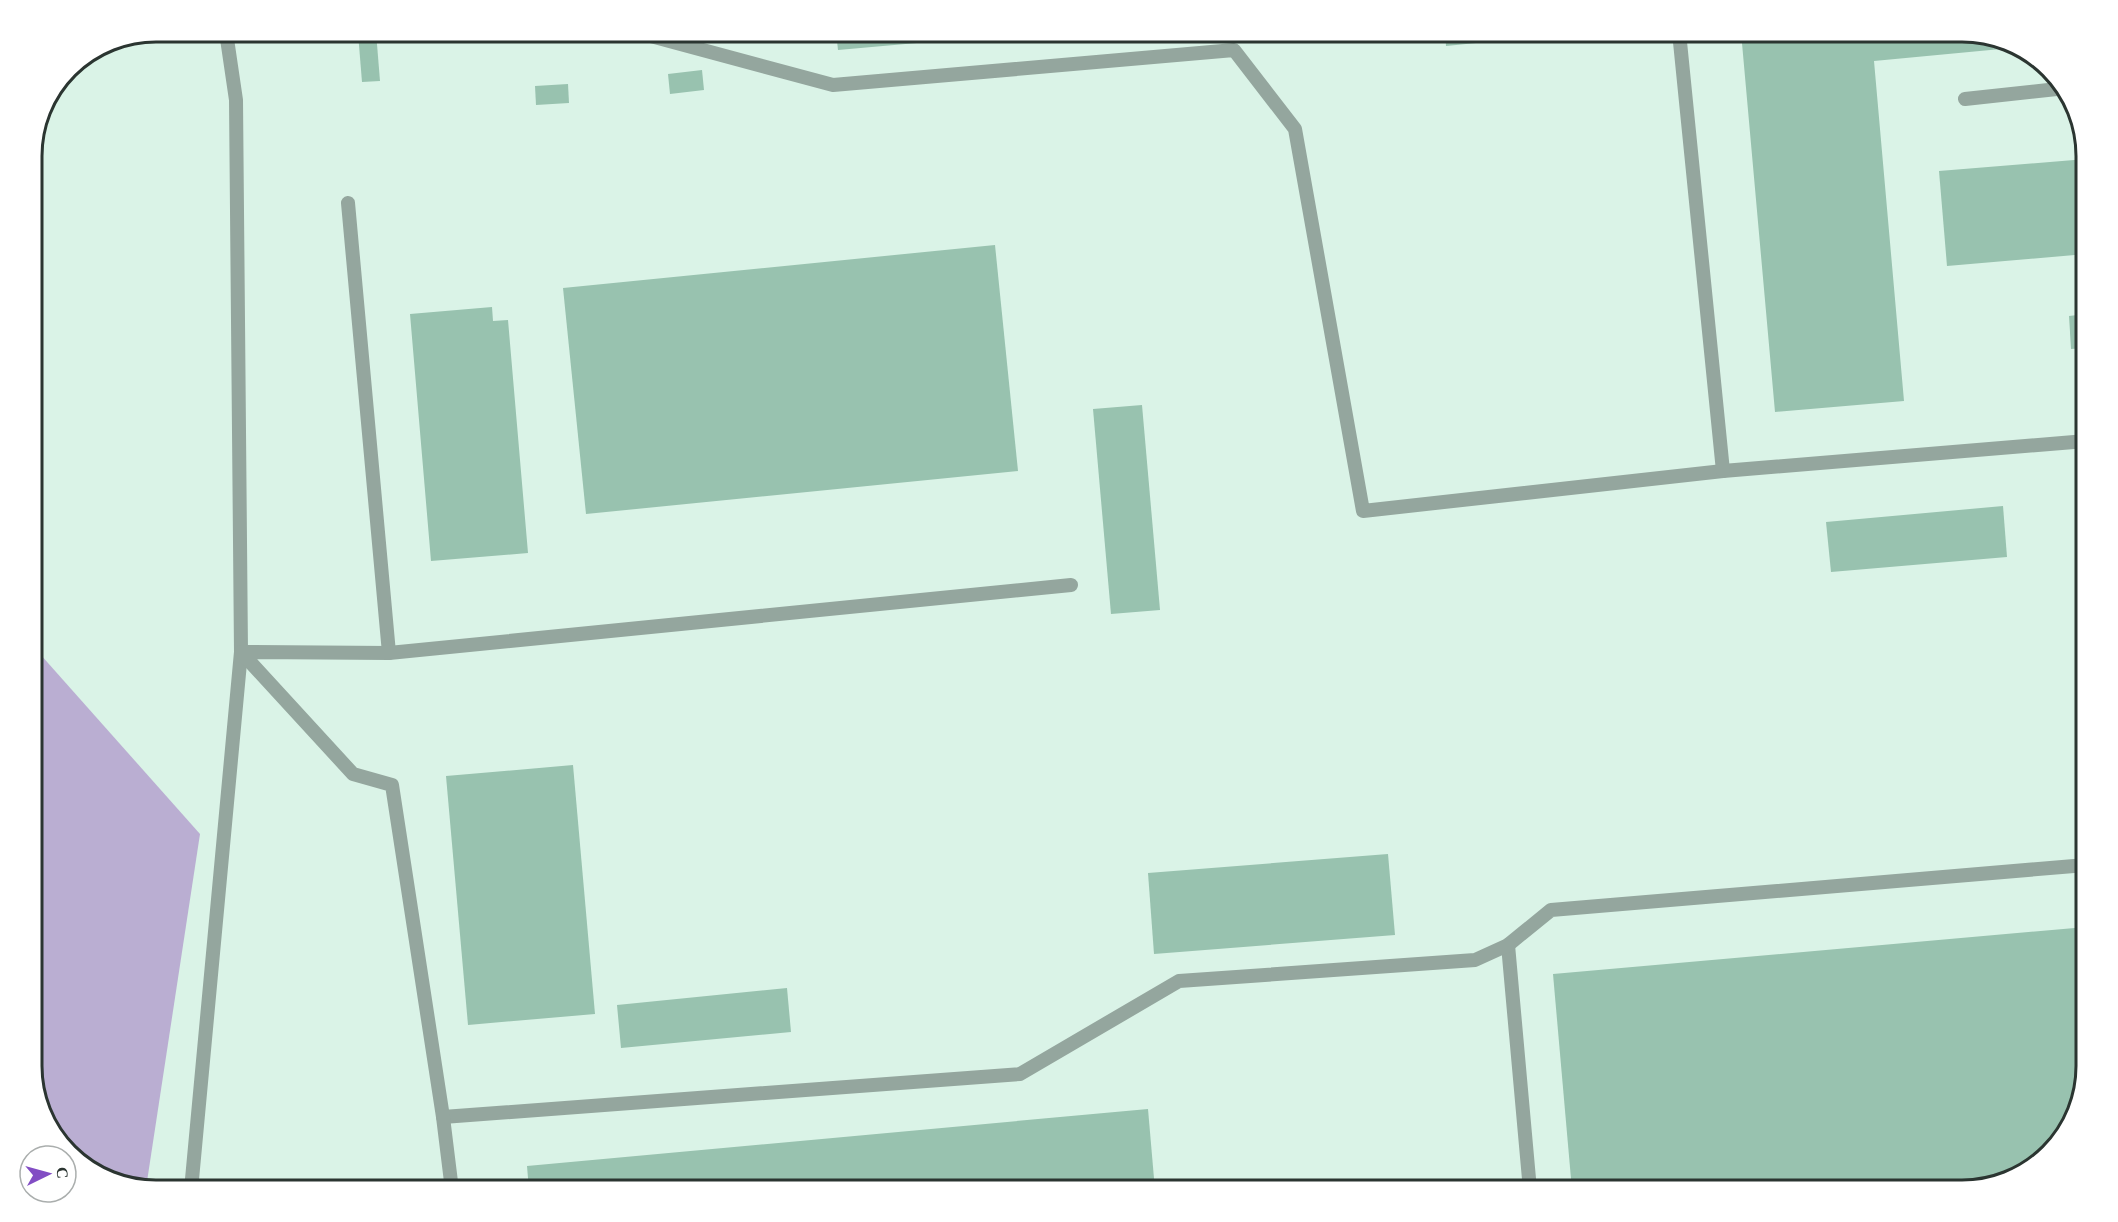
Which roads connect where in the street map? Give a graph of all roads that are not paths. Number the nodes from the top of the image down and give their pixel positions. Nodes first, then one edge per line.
1 (227, 42) edge
2 (673, 42) edge
3 (1680, 42) edge
4 (2054, 89) edge
5 (1965, 99) dead end
6 (348, 202) dead end
7 (2076, 442) edge
8 (1723, 471) junction
9 (1071, 585) dead end
10 (241, 652) junction
11 (389, 653) junction
12 (2076, 866) edge
13 (1508, 945) junction
14 (443, 1117) junction
15 (192, 1180) edge
16 (451, 1180) edge
17 (1529, 1180) edge

1 - 10 lane
2 - 8 lane
3 - 8 lane
4 - 5 lane
6 - 11 lane
7 - 8 lane
9 - 11 lane
10 - 11 lane
10 - 14 lane
10 - 15 lane
12 - 13 lane
13 - 14 lane
13 - 17 lane
14 - 16 lane

